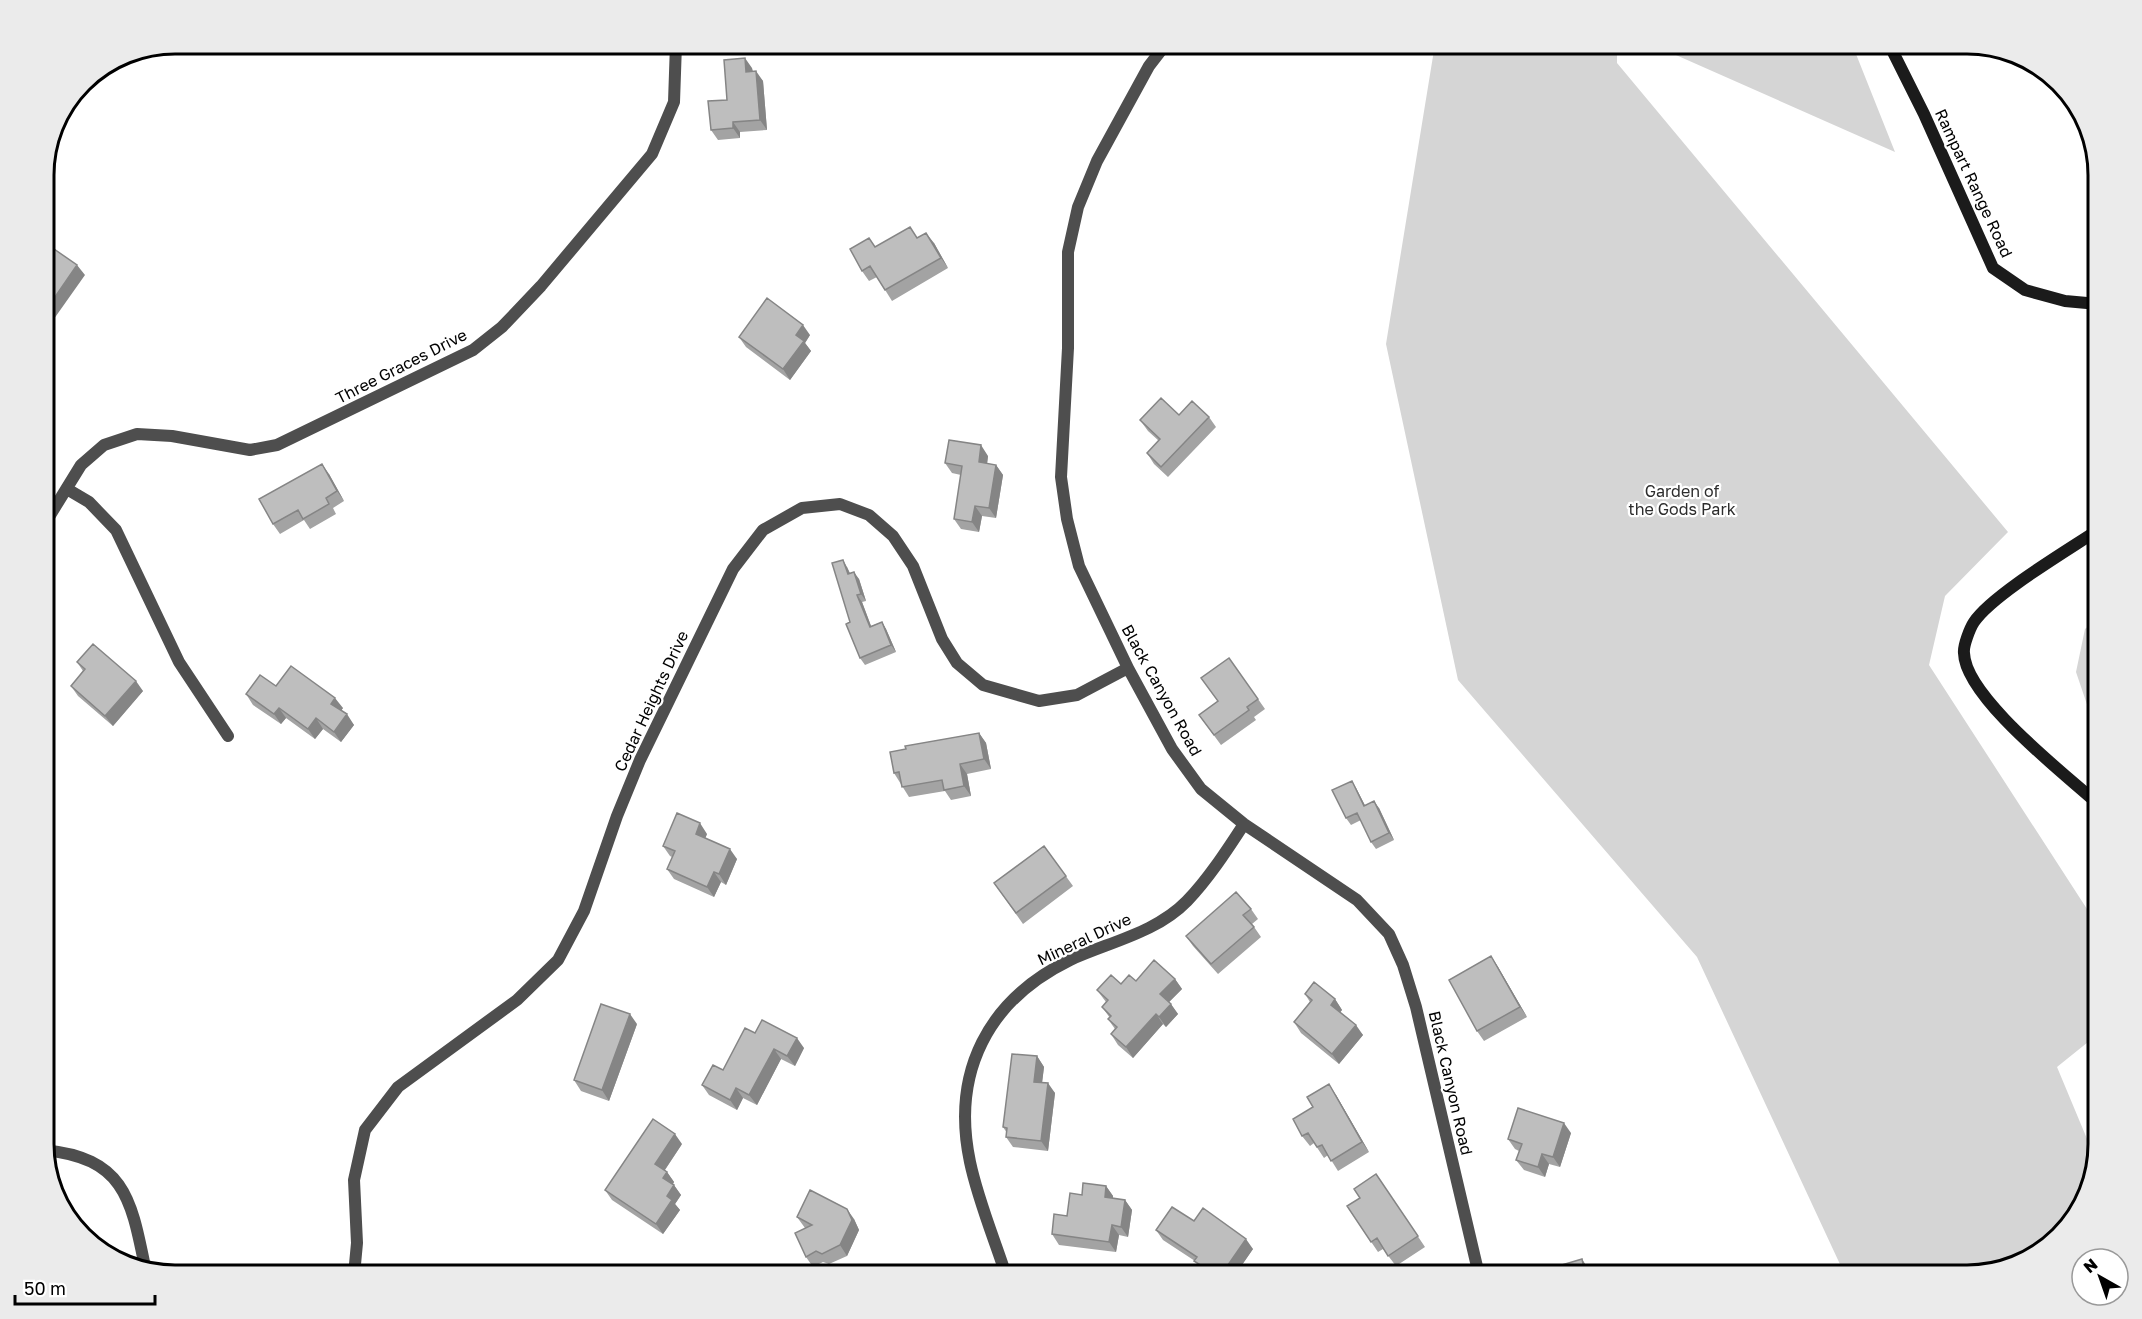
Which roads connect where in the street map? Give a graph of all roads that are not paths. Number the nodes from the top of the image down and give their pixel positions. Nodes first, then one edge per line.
1 (676, 54) edge
2 (1158, 54) edge
3 (1894, 54) edge
4 (2088, 303) edge
5 (67, 489) junction
6 (54, 509) edge
7 (2088, 537) edge
8 (1128, 668) junction
9 (228, 736) dead end
10 (2088, 795) edge
11 (1244, 824) junction
12 (54, 1151) edge
13 (144, 1261) edge
14 (355, 1265) edge
15 (1002, 1265) edge
16 (1477, 1265) edge

1 - 5 street, Three Graces Drive
2 - 8 street, Black Canyon Road
3 - 4 street, Rampart Range Road
5 - 6 street, Three Graces Drive
5 - 9 street
7 - 10 street
8 - 11 street, Black Canyon Road
8 - 14 street, Cedar Heights Drive
11 - 15 street, Mineral Drive
11 - 16 street, Black Canyon Road
12 - 13 street

